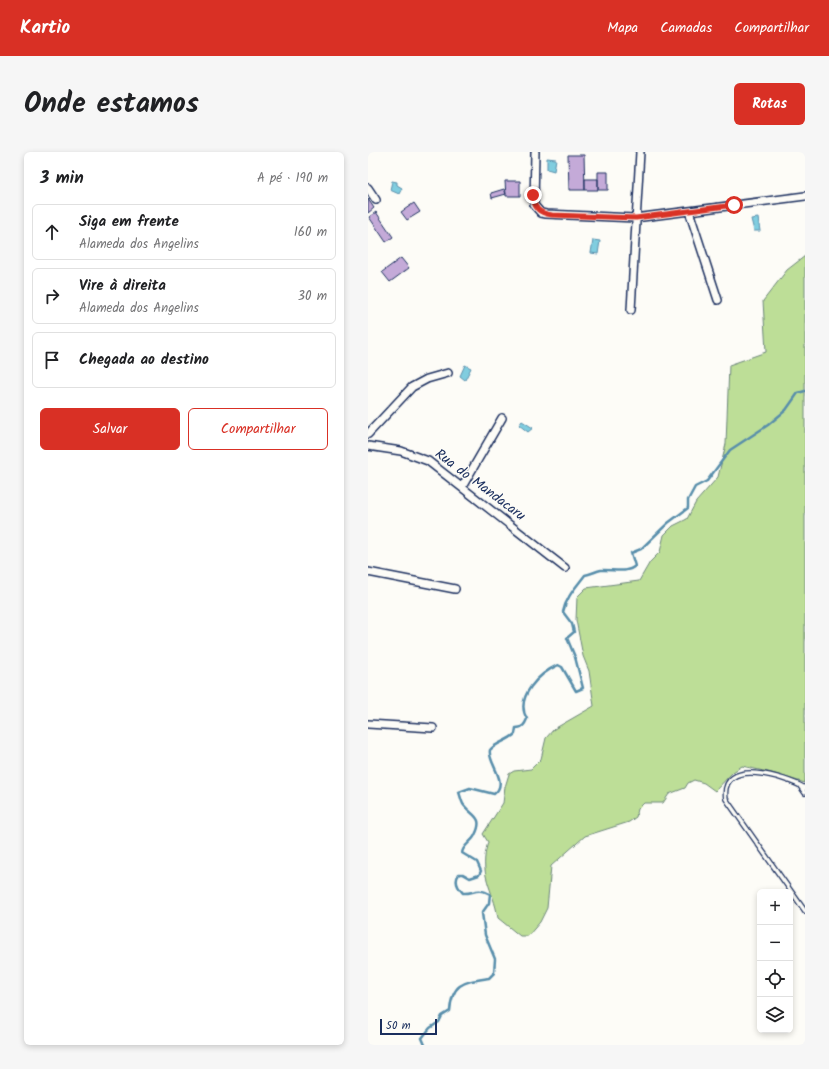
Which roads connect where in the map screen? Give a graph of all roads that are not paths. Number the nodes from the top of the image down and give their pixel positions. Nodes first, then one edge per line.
1 (535, 152) edge
2 (640, 152) edge
3 (368, 188) edge
4 (805, 196) edge
5 (376, 200) dead end
6 (689, 211) junction
7 (636, 218) junction
8 (718, 300) dead end
9 (631, 310) dead end
10 (448, 373) dead end
11 (502, 418) dead end
12 (368, 434) edge
13 (368, 446) edge
14 (462, 487) junction
15 (566, 568) dead end
16 (368, 572) edge
17 (454, 589) dead end
18 (368, 724) edge
19 (433, 728) dead end
20 (798, 784) junction
21 (805, 788) edge
22 (805, 794) edge
23 (805, 911) edge

1 - 7 street
2 - 7 street
3 - 5 street
4 - 6 street
6 - 7 street
6 - 8 street
7 - 9 street
10 - 12 street
11 - 14 street
13 - 14 street, Rua do Mandacaru
14 - 15 street, Rua do Mandacaru
16 - 17 street
18 - 19 street
20 - 21 lane
20 - 22 lane
20 - 23 lane

